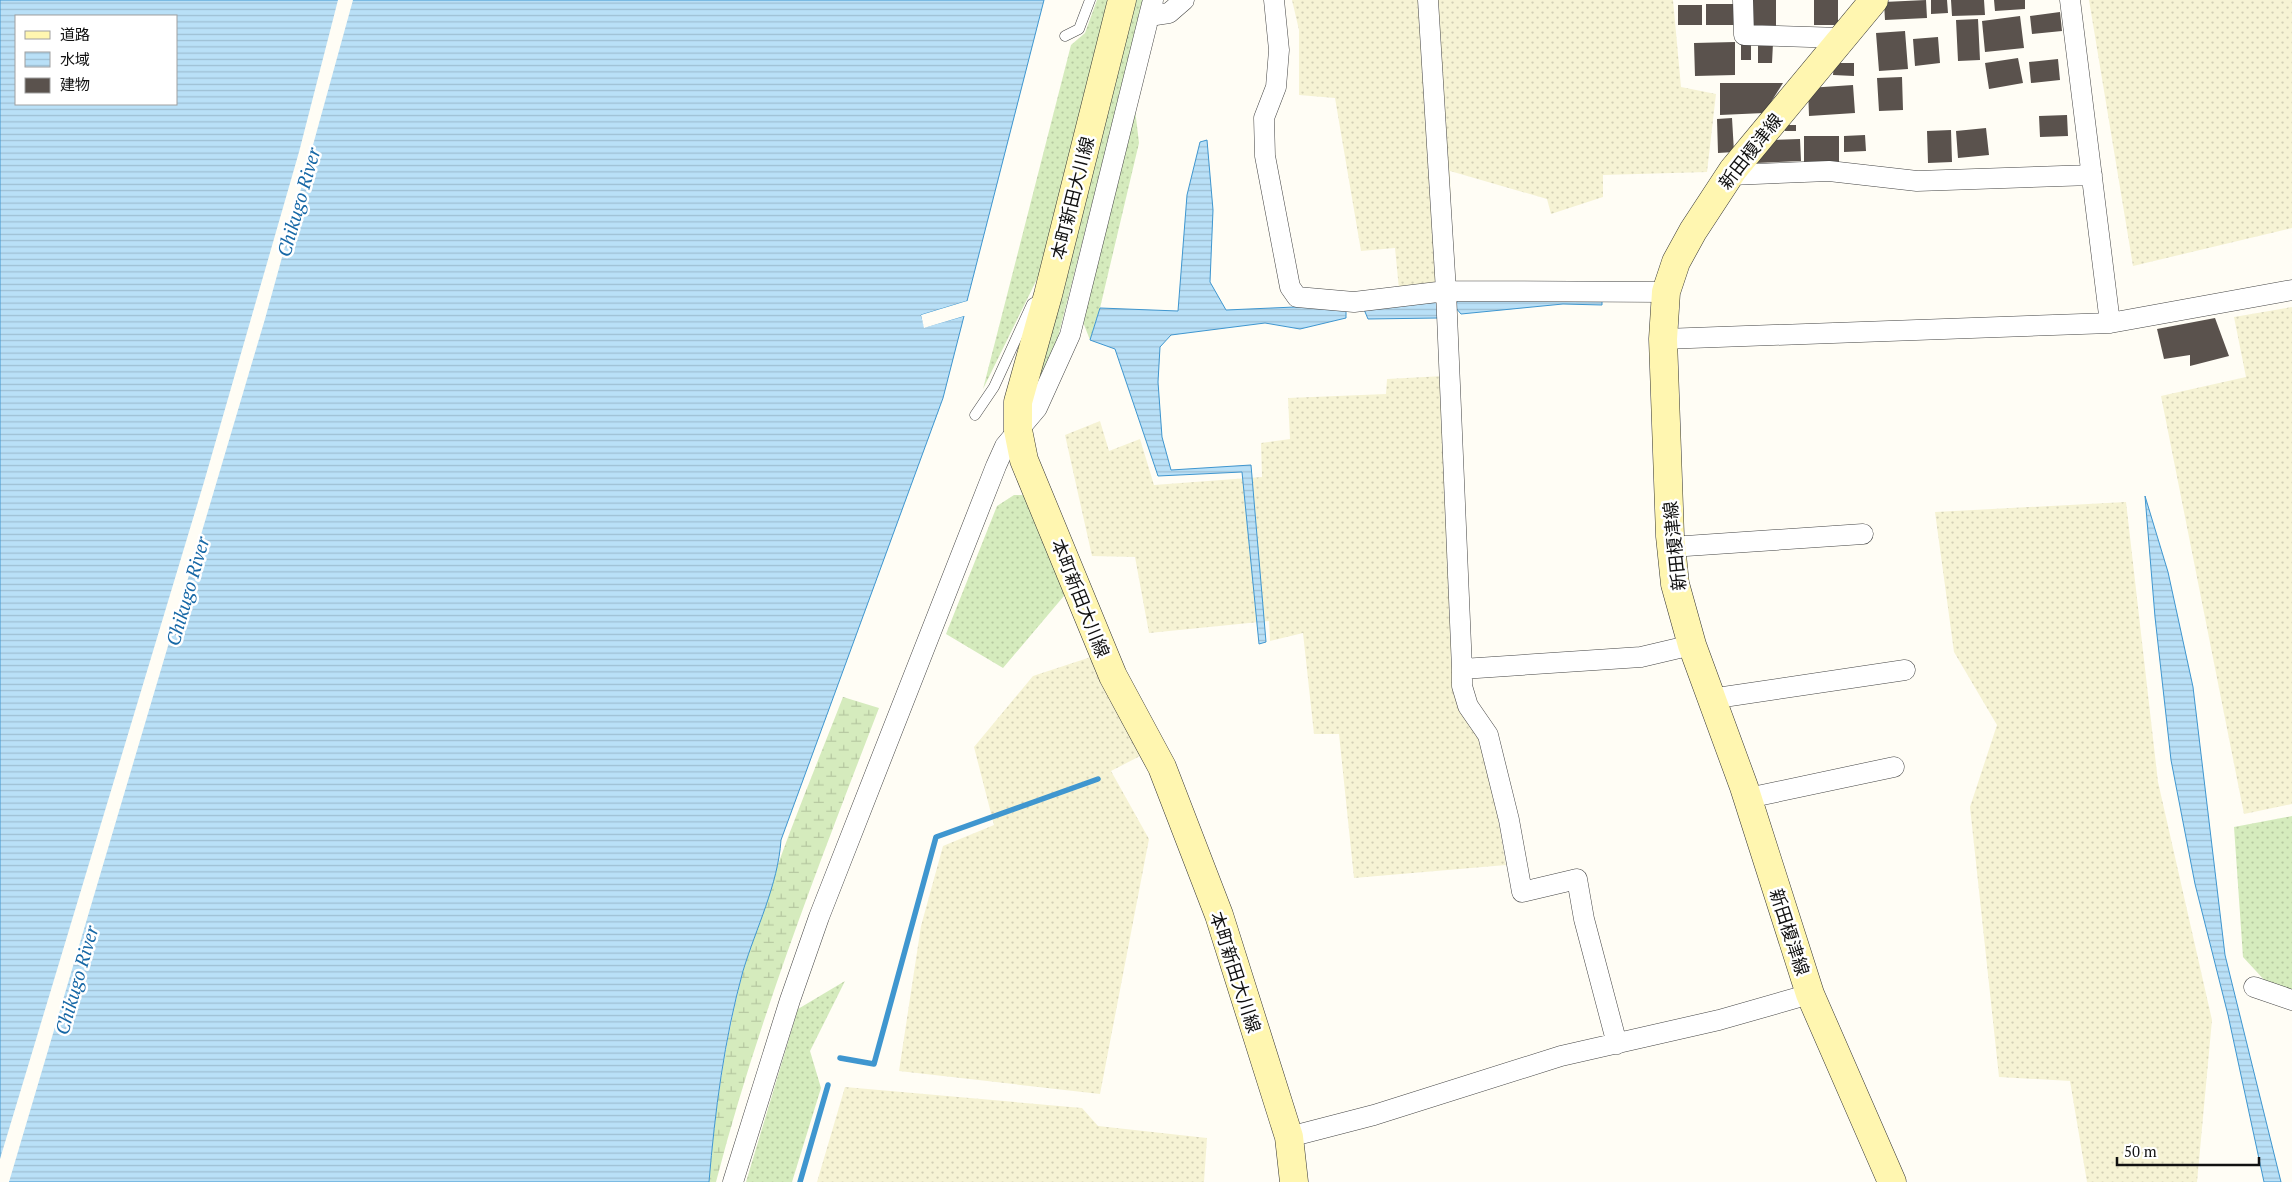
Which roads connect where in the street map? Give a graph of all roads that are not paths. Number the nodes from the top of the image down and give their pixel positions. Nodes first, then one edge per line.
1 (1090, 0) edge
2 (1122, 0) edge
3 (1184, 0) edge
4 (1274, 0) edge
5 (1428, 0) edge
6 (1743, 0) edge
7 (1874, 0) edge
8 (2070, 0) edge
9 (1151, 8) edge
10 (1064, 36) dead end
11 (1841, 38) junction
12 (1730, 174) junction
13 (2092, 175) junction
14 (2292, 290) edge
15 (1446, 291) junction
16 (1666, 292) junction
17 (1048, 296) junction
18 (2110, 323) junction
19 (1663, 339) junction
20 (975, 415) dead end
21 (1018, 430) junction
22 (1863, 534) dead end
23 (1671, 547) junction
24 (1692, 645) junction
25 (1462, 669) junction
26 (1905, 670) dead end
27 (1710, 699) junction
28 (1894, 766) dead end
29 (1748, 798) junction
30 (2254, 986) dead end
31 (1810, 994) junction
32 (2292, 1000) edge
33 (1617, 1044) junction
34 (1289, 1137) junction
35 (734, 1182) edge
36 (1294, 1182) edge
37 (1892, 1182) edge

1 - 10 lane
2 - 17 main road, 本町新田大川線
3 - 9 street
4 - 15 street
5 - 15 street
6 - 11 street
7 - 11 main road, 新田榎津線
8 - 13 street
9 - 21 street
11 - 12 main road, 新田榎津線
12 - 13 street
12 - 16 main road, 新田榎津線
13 - 18 street
14 - 18 street
15 - 16 street
15 - 25 street
16 - 19 main road, 新田榎津線
17 - 20 lane
17 - 21 main road, 本町新田大川線
18 - 19 street
19 - 23 main road, 新田榎津線
21 - 34 main road, 本町新田大川線
21 - 35 street
22 - 23 street
23 - 24 main road, 新田榎津線
24 - 25 street
24 - 27 main road, 新田榎津線
25 - 33 street
26 - 27 street
27 - 29 main road, 新田榎津線
28 - 29 street
29 - 31 main road, 新田榎津線
30 - 32 street
31 - 33 street
31 - 37 main road, 新田榎津線
33 - 34 street
34 - 36 main road, 本町新田大川線

